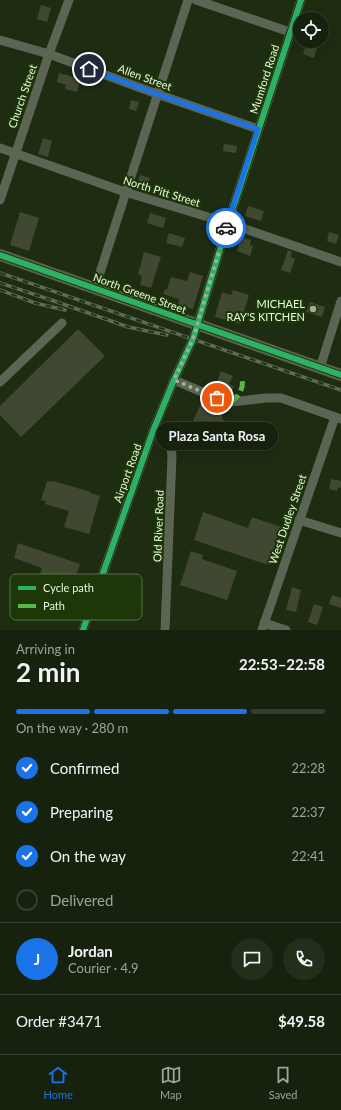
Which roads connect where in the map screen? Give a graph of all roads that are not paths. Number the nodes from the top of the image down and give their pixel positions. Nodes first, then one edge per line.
1 (69, 0) edge
2 (188, 0) edge
3 (196, 0) edge
4 (301, 0) edge
5 (290, 32) junction
6 (0, 40) edge
7 (49, 54) junction
8 (157, 94) junction
9 (258, 129) junction
10 (0, 148) edge
11 (16, 153) junction
12 (125, 192) junction
13 (0, 200) edge
14 (228, 223) junction
15 (0, 255) edge
16 (341, 262) edge
17 (94, 288) junction
18 (341, 302) edge
19 (62, 322) dead end
20 (198, 325) junction
21 (320, 368) junction
22 (341, 375) edge
23 (174, 380) junction
24 (0, 382) edge
25 (338, 418) edge
26 (153, 431) junction
27 (299, 520) junction
28 (341, 533) edge
29 (103, 574) edge
30 (87, 620) edge
31 (263, 626) edge
32 (83, 630) edge
33 (165, 630) edge
34 (286, 630) edge

1 - 7 street, Church Street
2 - 8 street
3 - 5 street
4 - 5 street, Mumford Road
5 - 9 street, Mumford Road
6 - 7 street, Allen Street
7 - 8 street, Allen Street
7 - 11 street, Church Street
8 - 9 street, Allen Street
8 - 12 street
9 - 14 street, Mumford Road
10 - 11 street, North Pitt Street
11 - 12 street, North Pitt Street
11 - 13 street, Church Street
12 - 14 street, North Pitt Street
12 - 17 street
14 - 16 street, North Pitt Street
14 - 20 street, Mumford Road
15 - 17 main road, North Greene Street
17 - 20 main road, North Greene Street
18 - 21 street
19 - 24 street
20 - 21 main road, North Greene Street
20 - 23 street, Airport Road
21 - 22 main road, North Greene Street
23 - 25 street
23 - 26 street, Airport Road
25 - 27 street, West Dudley Street
26 - 29 street, Airport Road
26 - 33 street, Old River Road
27 - 28 street
27 - 31 street, West Dudley Street
30 - 32 street, Airport Road
31 - 34 street

